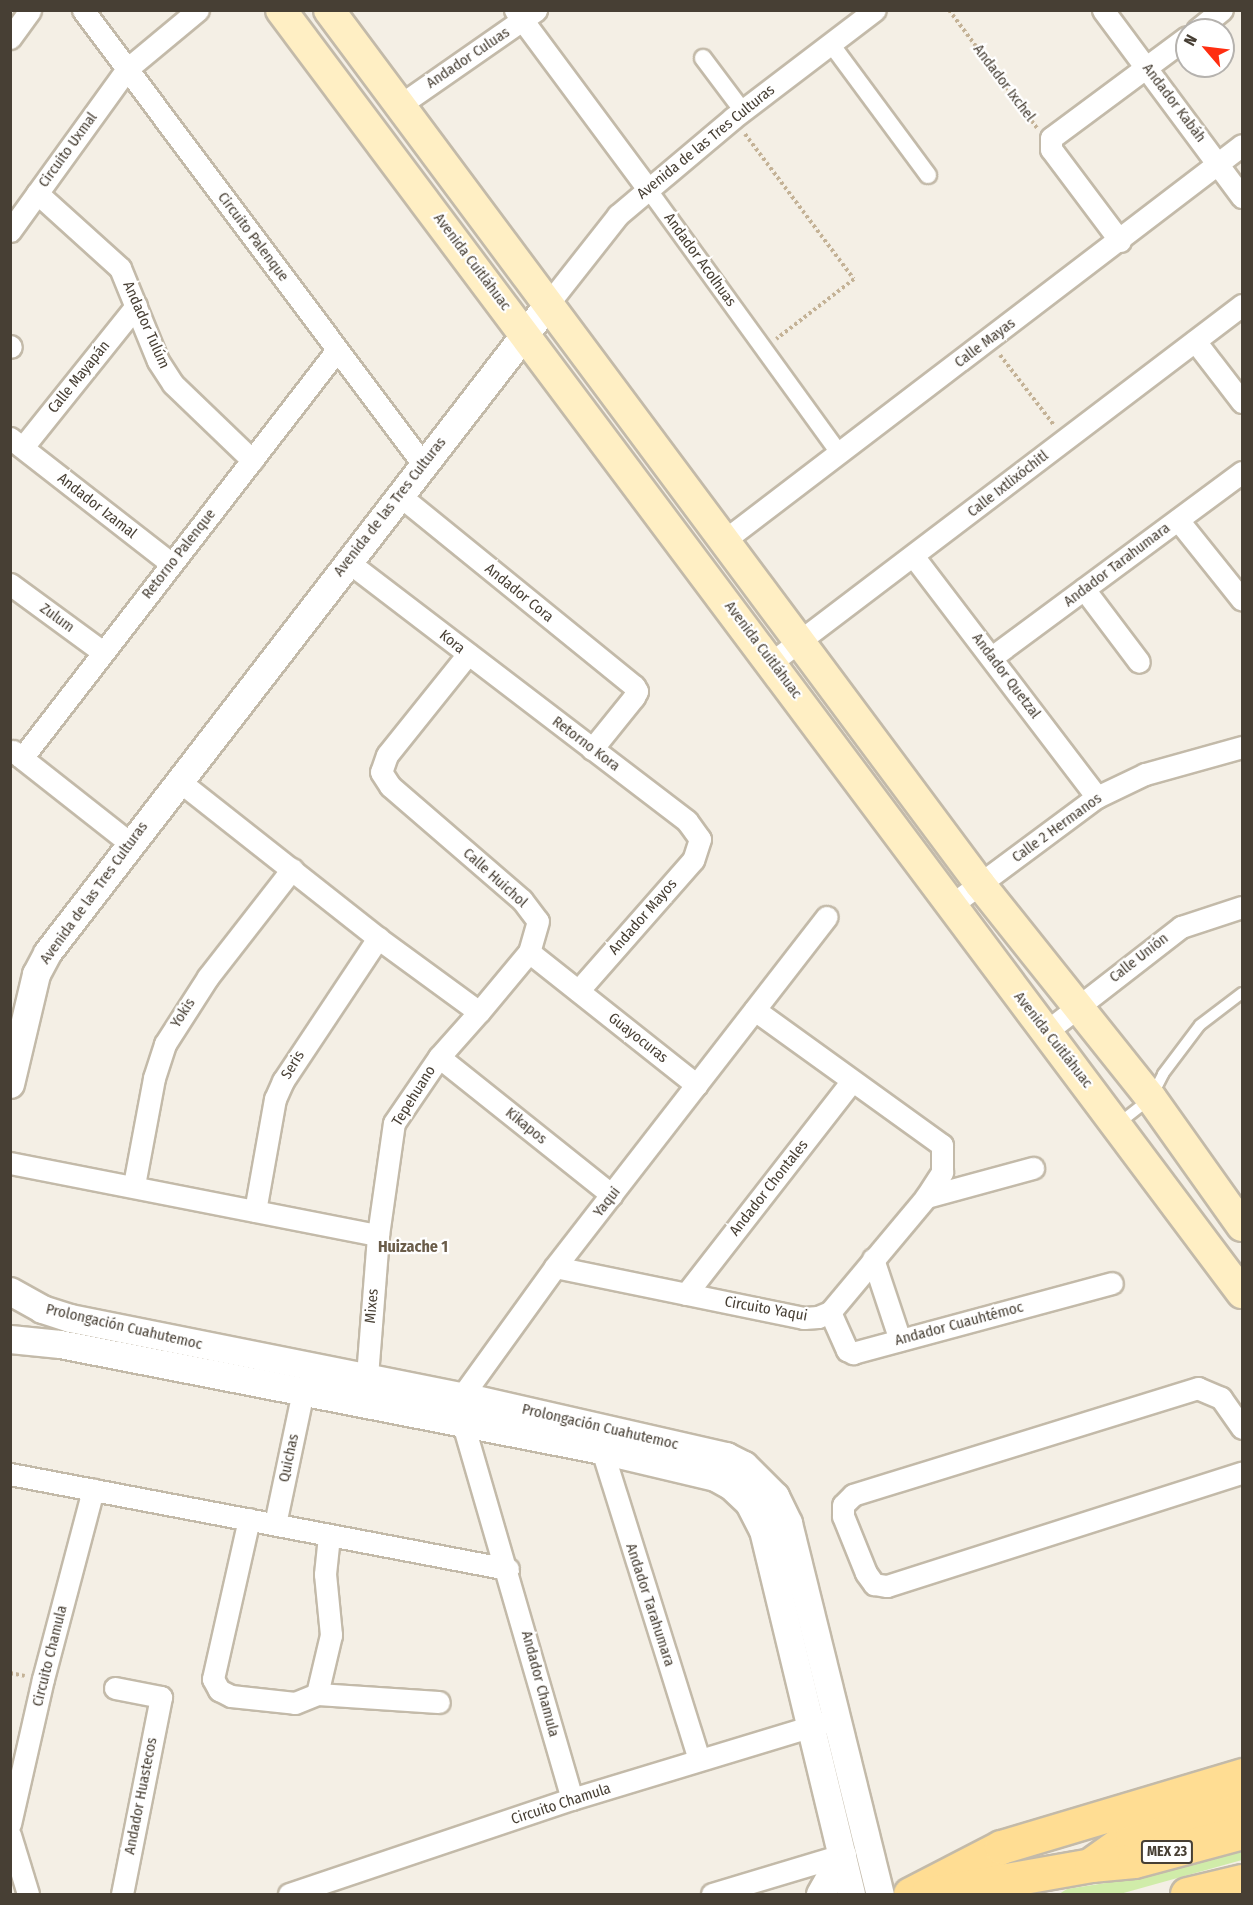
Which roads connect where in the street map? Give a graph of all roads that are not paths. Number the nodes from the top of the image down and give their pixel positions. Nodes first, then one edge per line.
1 (30, 10) edge
2 (83, 10) edge
3 (198, 10) edge
4 (280, 10) edge
5 (329, 10) edge
6 (874, 10) edge
7 (1102, 10) edge
8 (525, 14) edge
9 (852, 17) edge
10 (10, 38) edge
11 (831, 44) junction
12 (1175, 47) edge
13 (703, 58) dead end
14 (1148, 67) junction
15 (127, 69) junction
16 (400, 105) junction
17 (737, 114) junction
18 (1242, 145) edge
19 (1220, 165) junction
20 (928, 175) dead end
21 (648, 189) junction
22 (37, 193) junction
23 (1242, 197) edge
24 (10, 231) edge
25 (1120, 241) junction
26 (548, 304) junction
27 (1242, 305) edge
28 (136, 306) junction
29 (526, 334) junction
30 (1195, 341) junction
31 (337, 350) junction
32 (1242, 402) edge
33 (17, 442) edge
34 (839, 453) junction
35 (252, 460) junction
36 (423, 464) junction
37 (1242, 472) edge
38 (399, 495) junction
39 (1178, 520) junction
40 (726, 539) junction
41 (914, 556) junction
42 (347, 561) junction
43 (172, 564) junction
44 (10, 584) edge
45 (1084, 589) junction
46 (1242, 600) edge
47 (801, 640) junction
48 (103, 652) junction
49 (468, 654) junction
50 (992, 657) junction
51 (772, 662) junction
52 (1139, 662) dead end
53 (1242, 747) edge
54 (592, 749) junction
55 (16, 754) edge
56 (381, 772) joint
57 (179, 781) junction
58 (1096, 797) junction
59 (700, 839) joint
60 (130, 843) junction
61 (292, 869) junction
62 (980, 884) junction
63 (950, 906) junction
64 (1242, 907) edge
65 (825, 917) dead end
66 (378, 938) junction
67 (529, 952) junction
68 (578, 991) junction
69 (1242, 993) edge
70 (1078, 1007) junction
71 (755, 1010) junction
72 (479, 1012) junction
73 (1047, 1031) junction
74 (439, 1057) junction
75 (851, 1082) junction
76 (10, 1084) edge
77 (697, 1085) junction
78 (1151, 1098) junction
79 (1118, 1124) junction
80 (10, 1163) edge
81 (1033, 1168) dead end
82 (134, 1185) junction
83 (612, 1196) junction
84 (926, 1197) junction
85 (255, 1211) junction
86 (1242, 1226) edge
87 (378, 1235) junction
88 (873, 1259) junction
89 (555, 1267) junction
90 (1112, 1283) dead end
91 (10, 1291) edge
92 (1242, 1293) edge
93 (686, 1294) junction
94 (830, 1312) junction
95 (10, 1339) edge
96 (900, 1340) junction
97 (367, 1376) junction
98 (303, 1391) junction
99 (462, 1396) junction
100 (463, 1424) junction
101 (1242, 1428) edge
102 (602, 1450) junction
103 (1242, 1473) edge
104 (10, 1474) edge
105 (93, 1490) junction
106 (249, 1519) junction
107 (275, 1524) junction
108 (329, 1535) junction
109 (508, 1569) junction
110 (115, 1688) dead end
111 (314, 1697) junction
112 (439, 1702) dead end
113 (823, 1723) junction
114 (699, 1759) junction
115 (1242, 1775) edge
116 (572, 1799) junction
117 (1242, 1800) edge
118 (10, 1824) edge
119 (1242, 1832) edge
120 (10, 1835) edge
121 (842, 1855) junction
122 (1091, 1864) junction
123 (1242, 1881) edge
124 (28, 1894) edge
125 (122, 1894) edge
126 (289, 1894) edge
127 (716, 1894) edge
128 (820, 1894) edge
129 (851, 1894) edge
130 (880, 1894) edge
131 (910, 1894) edge
132 (927, 1894) edge
133 (1036, 1894) edge
134 (1187, 1894) edge

1 - 10 street
2 - 15 street, Circuito Palenque
3 - 15 street, Circuito Uxmal
4 - 29 main road, Avenida Cuitláhuac
5 - 16 main road
6 - 9 street, Avenida de las Tres Culturas
7 - 14 street, Andador Kabáh
8 - 16 street, Andador Culuas
8 - 21 street, Andador Acolhuas
9 - 11 street, Avenida de las Tres Culturas
11 - 17 street, Avenida de las Tres Culturas
11 - 20 street
12 - 14 street
13 - 17 street
14 - 19 street, Andador Kabáh
14 - 25 street
15 - 22 street, Circuito Uxmal
15 - 31 street, Circuito Palenque
16 - 26 main road
17 - 21 street, Avenida de las Tres Culturas
18 - 19 street, Calle Mayas
19 - 23 street, Andador Kabáh
19 - 25 street, Calle Mayas
21 - 26 street, Avenida de las Tres Culturas
21 - 34 street, Andador Acolhuas
22 - 24 street, Circuito Uxmal
22 - 28 street, Andador Tulúm
25 - 34 street, Calle Mayas
26 - 29 street, Avenida de las Tres Culturas
26 - 40 main road
27 - 30 street, Calle Ixtlixóchitl
28 - 33 street, Calle Mayapán
28 - 35 street, Andador Tulúm
29 - 36 street, Avenida de las Tres Culturas
29 - 51 main road, Avenida Cuitláhuac
30 - 32 street
30 - 41 street, Calle Ixtlixóchitl
31 - 35 street, Retorno Palenque
31 - 36 street, Circuito Palenque
33 - 43 street, Andador Izamal
34 - 40 street, Calle Mayas
35 - 43 street, Retorno Palenque
36 - 38 street, Avenida de las Tres Culturas
37 - 39 street, Andador Tarahumara
38 - 42 street, Avenida de las Tres Culturas
38 - 54 street, Andador Cora
39 - 45 street, Andador Tarahumara
39 - 46 street
40 - 47 main road
41 - 47 street, Calle Ixtlixóchitl
41 - 50 street, Andador Quetzal
42 - 49 street, Kora
42 - 57 street, Avenida de las Tres Culturas
43 - 48 street, Retorno Palenque
44 - 48 street, Zulum
45 - 50 street, Andador Tarahumara
45 - 52 street
47 - 51 street, Calle Ixtlixóchitl
47 - 62 main road
48 - 55 street, Retorno Palenque
49 - 54 street, Retorno Kora
49 - 56 street, Kora
50 - 58 street, Andador Quetzal
51 - 63 main road, Avenida Cuitláhuac
53 - 58 street, Calle 2 Hermanos
54 - 59 street, Retorno Kora
55 - 60 street
56 - 67 street, Calle Huichol
57 - 60 street, Avenida de las Tres Culturas
57 - 61 street
58 - 62 street, Calle 2 Hermanos
59 - 68 street, Andador Mayos
60 - 76 street, Avenida de las Tres Culturas
61 - 66 street
61 - 82 street, Yokis
62 - 63 street, Calle 2 Hermanos
62 - 70 main road
63 - 73 main road, Avenida Cuitláhuac
64 - 70 street, Calle Unión
65 - 71 street
66 - 72 street
66 - 85 street, Seris
67 - 68 street
67 - 72 street, Tepehuano
68 - 77 street, Guayocuras
69 - 78 lane
70 - 73 street, Calle Unión
70 - 78 main road
71 - 75 street, Circuito Yaqui
71 - 77 street, Yaqui
72 - 74 street, Tepehuano
73 - 79 main road, Avenida Cuitláhuac
74 - 83 street, Kikapos
74 - 87 street, Tepehuano
75 - 84 street, Circuito Yaqui
75 - 93 street, Andador Chontales
77 - 83 street, Yaqui
78 - 79 lane
78 - 86 main road
79 - 92 main road, Avenida Cuitláhuac
80 - 82 street
81 - 84 street
82 - 85 street
83 - 89 street, Yaqui
84 - 88 street, Circuito Yaqui
85 - 87 street
87 - 97 street, Mixes
88 - 94 street, Circuito Yaqui
88 - 96 street
89 - 93 street, Circuito Yaqui
89 - 99 street, Yaqui
90 - 96 street, Andador Cuauhtémoc
91 - 97 street, Prolongación Cuahutemoc
93 - 94 street, Circuito Yaqui
94 - 96 street, Andador Cuauhtémoc
95 - 98 street, Prolongación Cuahutemoc
97 - 99 street, Prolongación Cuahutemoc
98 - 100 street, Prolongación Cuahutemoc
98 - 107 street, Quichas
99 - 100 street, Andador Chamula
99 - 113 street, Prolongación Cuahutemoc
100 - 102 street, Prolongación Cuahutemoc
100 - 109 street, Andador Chamula
101 - 103 street
102 - 113 street, Prolongación Cuahutemoc
102 - 114 street, Andador Tarahumara
104 - 105 street
105 - 106 street
105 - 118 street, Circuito Chamula
106 - 107 street
106 - 111 street
107 - 108 street
108 - 109 street
108 - 111 street
109 - 116 street, Andador Chamula
110 - 125 street, Andador Huastecos
111 - 112 street
113 - 114 street, Circuito Chamula
113 - 121 street, Prolongación Cuahutemoc
113 - 130 street, Prolongación Cuahutemoc
114 - 116 street, Circuito Chamula
115 - 131 main road
116 - 126 street, Circuito Chamula
117 - 122 main road
119 - 122 main road, MEX 23
120 - 124 street
121 - 127 street
121 - 128 street
121 - 129 street, Prolongación Cuahutemoc
122 - 132 main road, MEX 23
122 - 133 main road
123 - 134 main road

